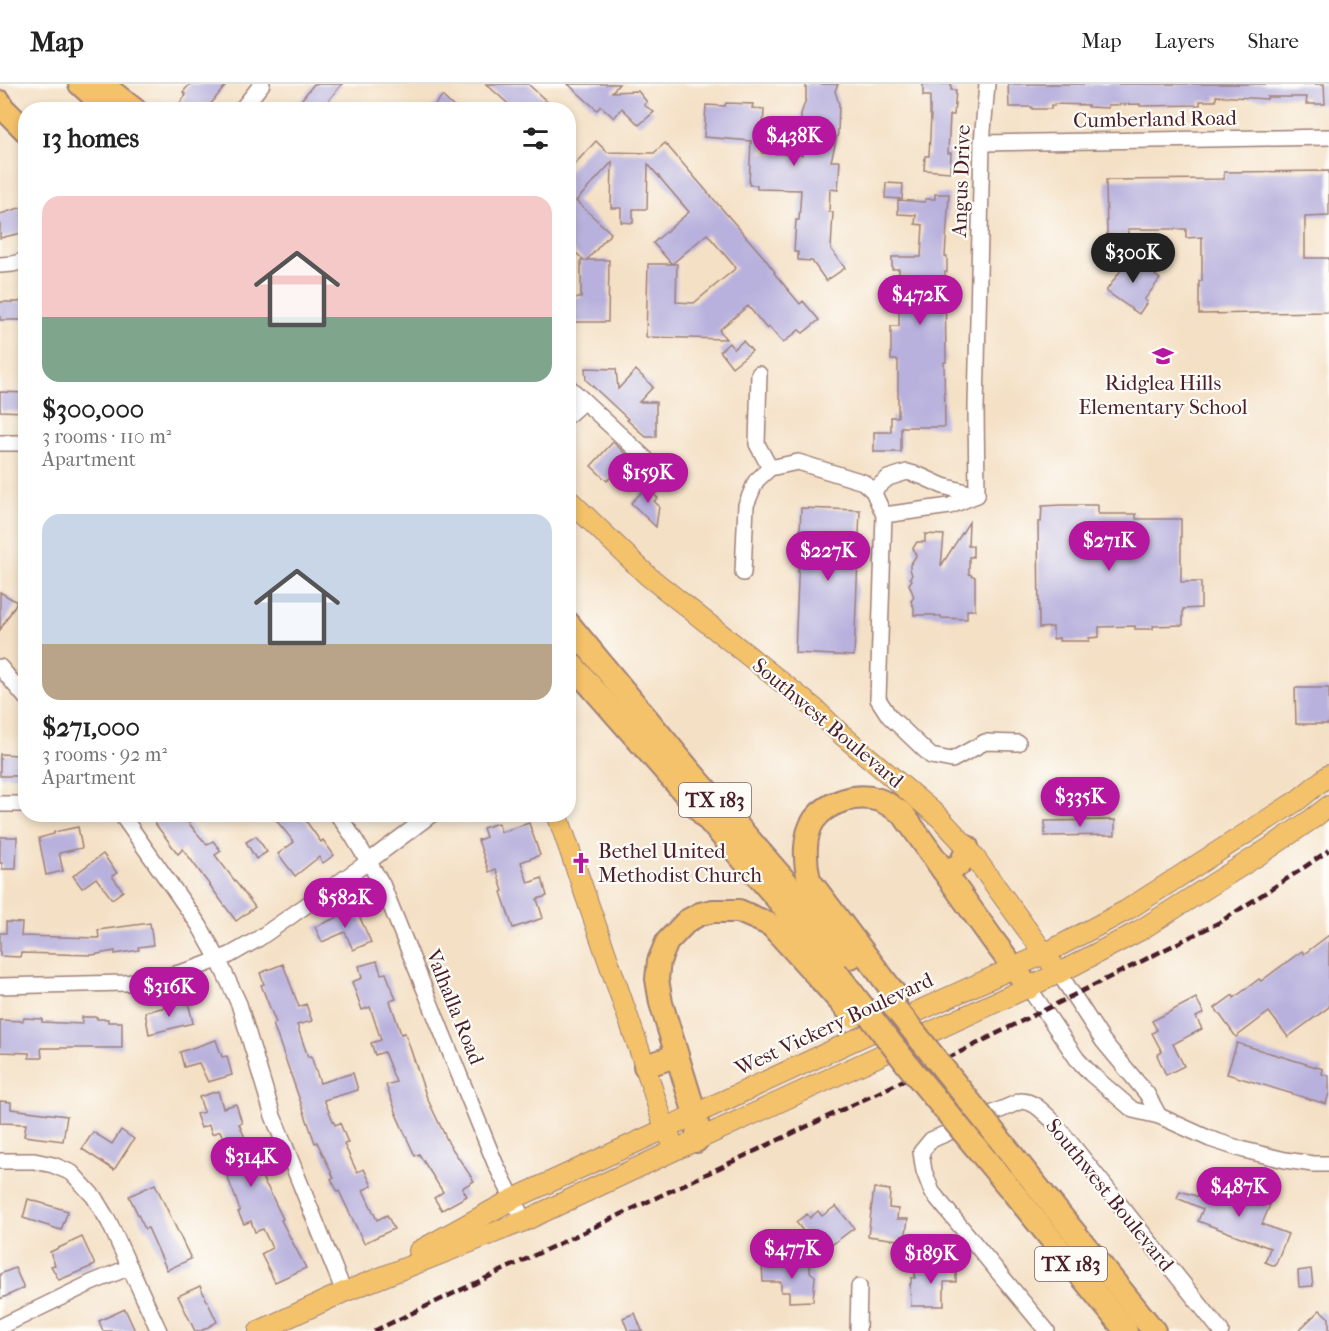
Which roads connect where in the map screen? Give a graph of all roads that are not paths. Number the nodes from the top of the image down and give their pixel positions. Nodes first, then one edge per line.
1 (80, 84) edge
2 (102, 84) edge
3 (262, 84) edge
4 (987, 84) edge
5 (0, 89) edge
6 (0, 102) edge
7 (99, 102) edge
8 (125, 102) edge
9 (247, 102) edge
10 (18, 104) edge
11 (18, 123) edge
12 (1329, 137) edge
13 (982, 143) junction
14 (18, 262) edge
15 (0, 266) edge
16 (759, 374) dead end
17 (576, 394) edge
18 (584, 401) junction
19 (576, 408) edge
20 (0, 443) edge
21 (18, 443) edge
22 (646, 459) dead end
23 (770, 468) junction
24 (873, 491) junction
25 (977, 495) junction
26 (576, 507) edge
27 (884, 516) junction
28 (743, 573) dead end
29 (576, 633) edge
30 (0, 667) edge
31 (576, 669) edge
32 (18, 688) edge
33 (1018, 743) dead end
34 (1329, 775) edge
35 (0, 804) edge
36 (18, 804) edge
37 (1329, 806) edge
38 (127, 822) edge
39 (342, 822) edge
40 (422, 822) edge
41 (560, 822) edge
42 (967, 847) junction
43 (369, 862) junction
44 (943, 870) junction
45 (1046, 953) junction
46 (218, 959) junction
47 (1014, 968) junction
48 (870, 970) junction
49 (1059, 973) junction
50 (829, 976) junction
51 (0, 986) edge
52 (1029, 988) junction
53 (676, 1056) junction
54 (645, 1066) junction
55 (695, 1114) junction
56 (1159, 1116) junction
57 (665, 1130) junction
58 (696, 1140) junction
59 (675, 1150) junction
60 (0, 1161) edge
61 (1329, 1164) edge
62 (1033, 1193) junction
63 (513, 1199) junction
64 (524, 1221) junction
65 (130, 1267) junction
66 (859, 1287) dead end
67 (344, 1292) junction
68 (0, 1327) edge
69 (159, 1331) edge
70 (259, 1331) edge
71 (858, 1331) edge
72 (1047, 1331) edge
73 (1107, 1331) edge
74 (1126, 1331) edge
75 (1154, 1331) edge
76 (1170, 1331) edge
77 (1221, 1331) edge

1 - 7 highway
2 - 8 highway
3 - 9 street
4 - 13 street, Angus Drive
5 - 10 highway
6 - 11 highway
12 - 13 street, Cumberland Road
13 - 25 street, Angus Drive
14 - 15 street
16 - 23 street
17 - 18 street
18 - 19 street
18 - 22 street
20 - 21 street
23 - 24 street
23 - 28 street
24 - 25 street
24 - 27 street
25 - 27 street
26 - 42 main road, Southwest Boulevard
27 - 33 street
29 - 48 highway, TX 183
30 - 32 street
31 - 50 highway, TX 183
34 - 45 main road, West Vickery Boulevard
35 - 36 street
37 - 49 main road, West Vickery Boulevard
38 - 46 street
39 - 43 street, Valhalla Road
40 - 43 street
41 - 54 main road
42 - 44 highway
42 - 45 main road, Southwest Boulevard
43 - 46 street
43 - 63 street, Valhalla Road
44 - 47 highway
44 - 48 highway
45 - 47 main road, West Vickery Boulevard
45 - 49 main road, Southwest Boulevard
46 - 51 street
46 - 67 street
47 - 52 highway
47 - 55 main road, West Vickery Boulevard
48 - 62 highway, TX 183, bridge
49 - 52 main road, West Vickery Boulevard
49 - 56 street
50 - 53 highway
50 - 62 highway, TX 183, bridge
52 - 56 street
52 - 58 main road, West Vickery Boulevard
53 - 54 highway
53 - 55 highway
54 - 57 main road
55 - 57 main road, West Vickery Boulevard
55 - 58 highway
56 - 61 street
57 - 59 main road
57 - 63 main road, West Vickery Boulevard
58 - 59 main road, West Vickery Boulevard
59 - 64 main road, West Vickery Boulevard
60 - 65 street
62 - 73 highway
62 - 74 highway, TX 183
62 - 75 highway, TX 183
62 - 76 highway
63 - 64 street, Valhalla Road
63 - 67 main road, West Vickery Boulevard
64 - 67 main road, West Vickery Boulevard
65 - 68 street
65 - 69 street
66 - 71 street
67 - 70 main road, West Vickery Boulevard
72 - 77 street, Southwest Boulevard

